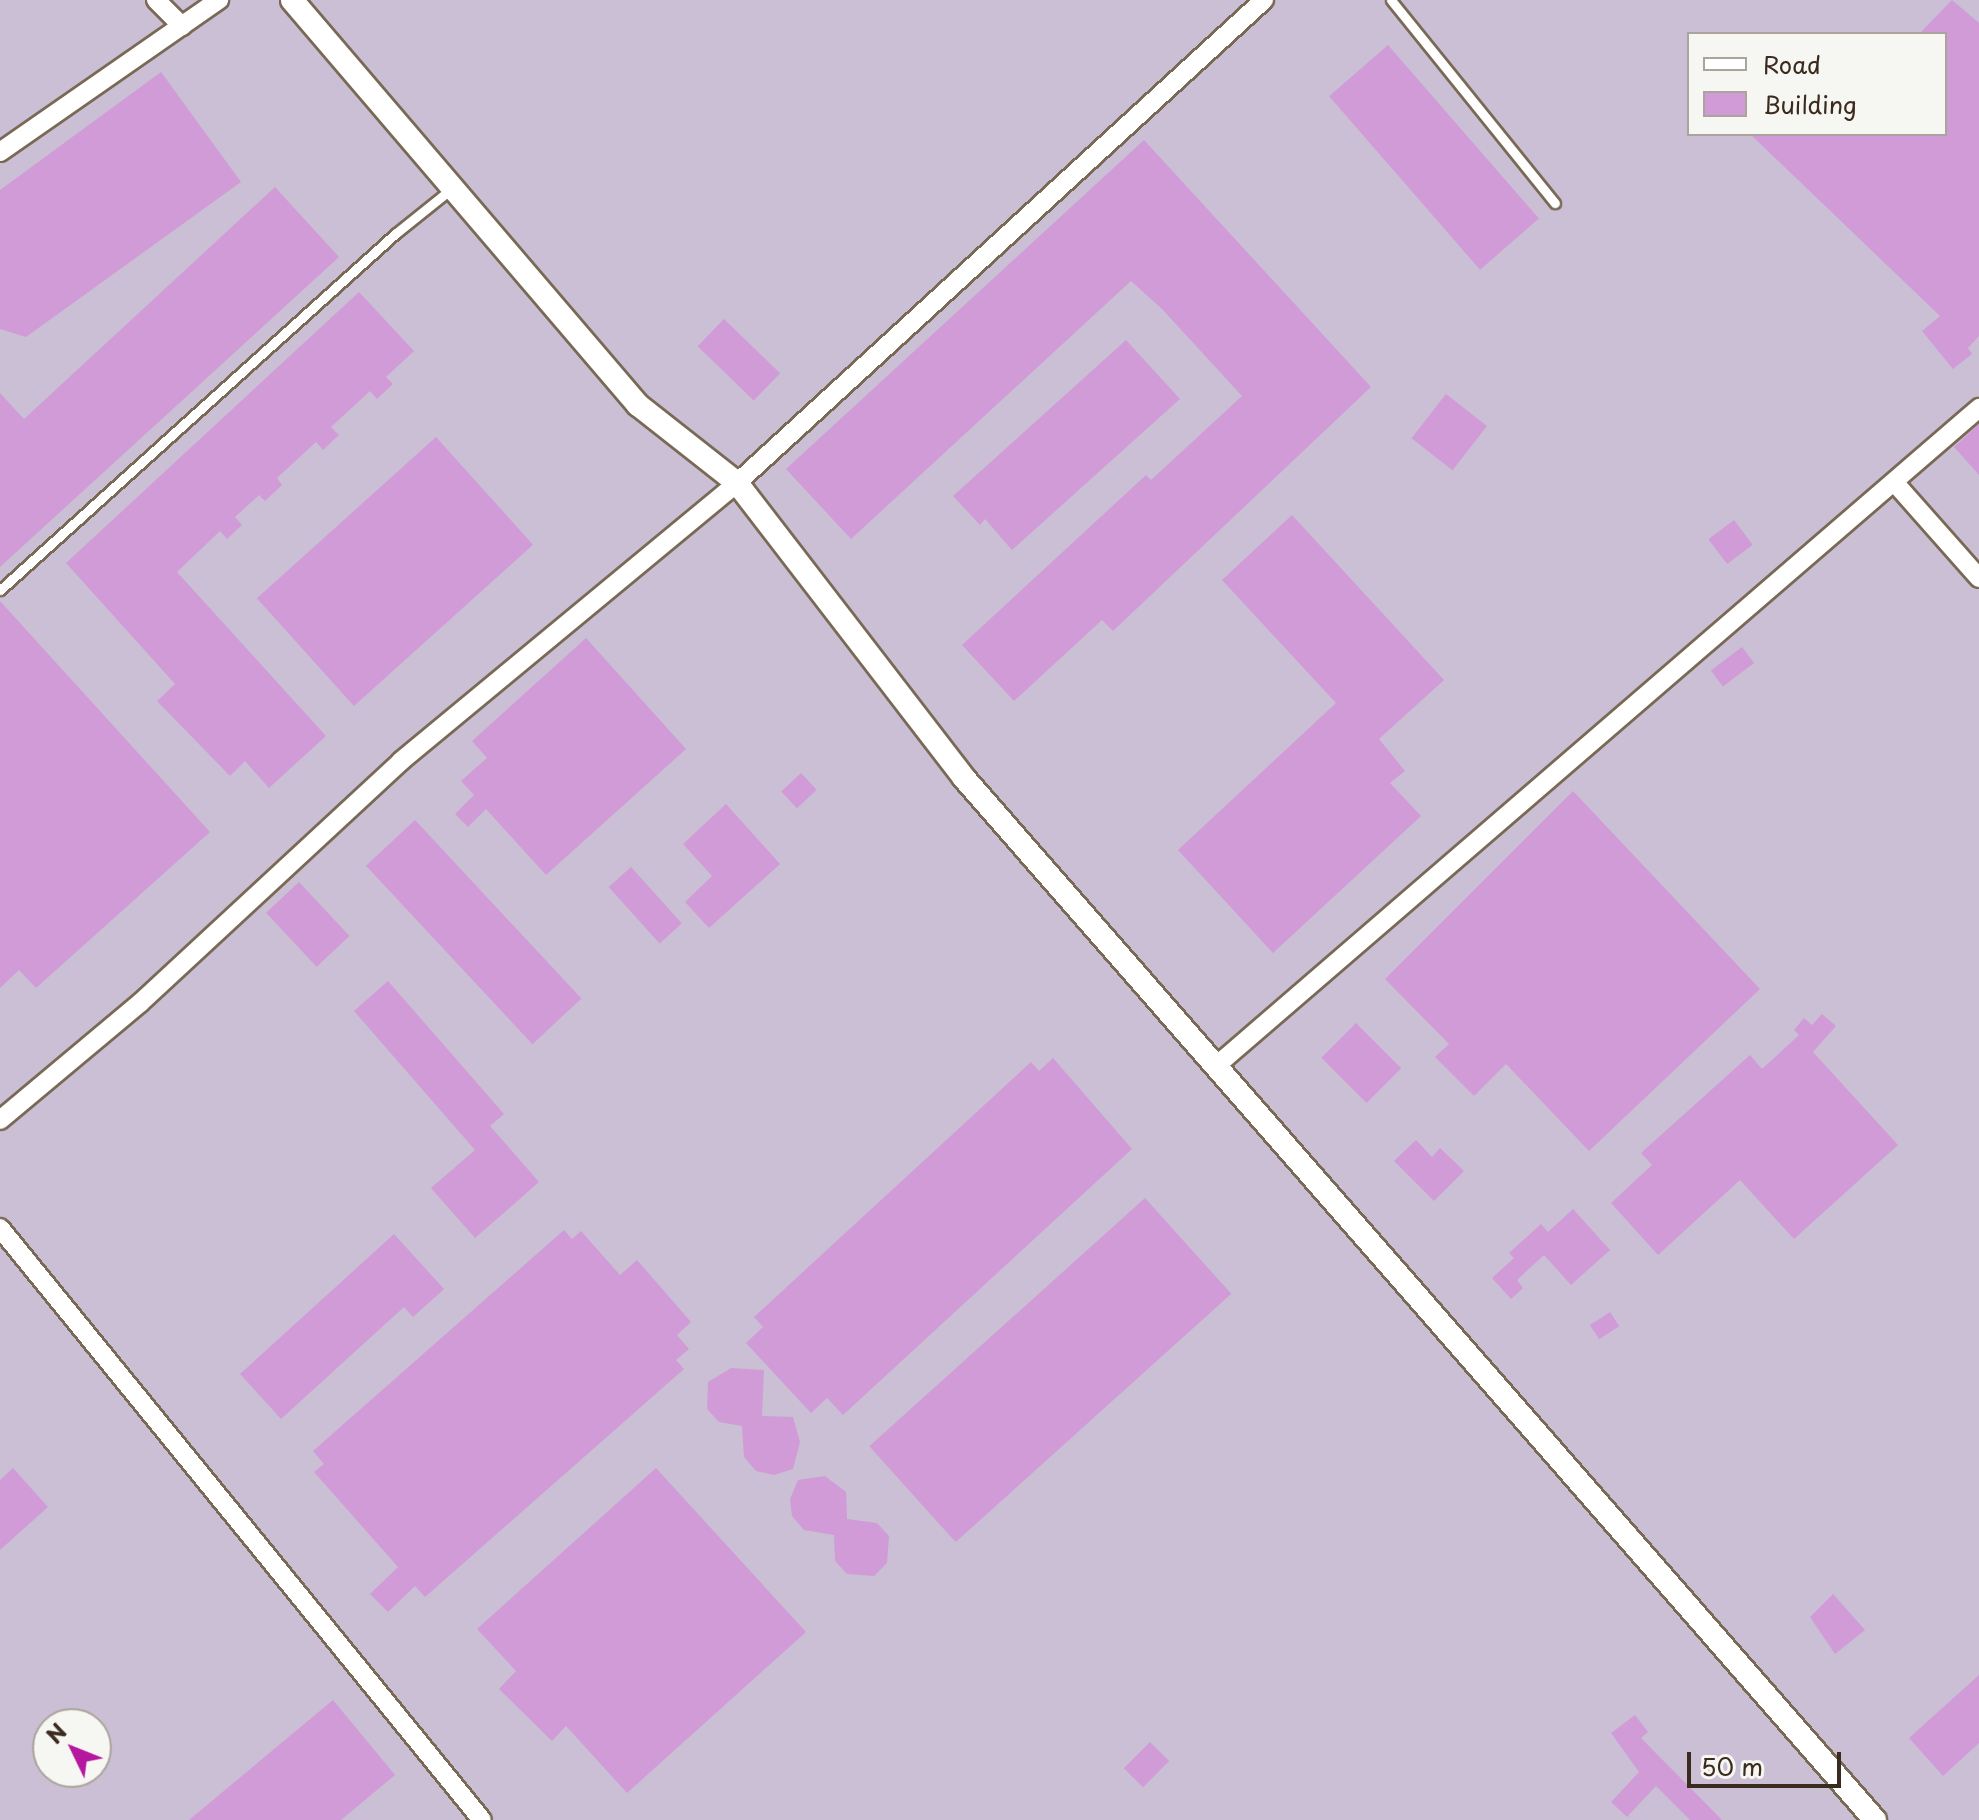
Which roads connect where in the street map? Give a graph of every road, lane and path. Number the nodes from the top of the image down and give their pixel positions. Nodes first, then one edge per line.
1 (156, 0) edge
2 (219, 0) edge
3 (292, 0) edge
4 (1264, 0) edge
5 (1391, 0) edge
6 (182, 26) junction
7 (0, 152) edge
8 (451, 189) junction
9 (1555, 203) dead end
10 (1979, 408) edge
11 (737, 483) junction
12 (1895, 483) junction
13 (1979, 578) edge
14 (0, 590) edge
15 (1216, 1066) junction
16 (0, 1120) edge
17 (0, 1228) edge
18 (482, 1820) edge
19 (1875, 1820) edge

1 - 6 street
2 - 6 street
3 - 8 street
4 - 11 street
5 - 9 lane
6 - 7 street
8 - 11 street
8 - 14 lane
10 - 12 street
11 - 15 street
11 - 16 street
12 - 13 street
12 - 15 street
15 - 19 street
17 - 18 street

